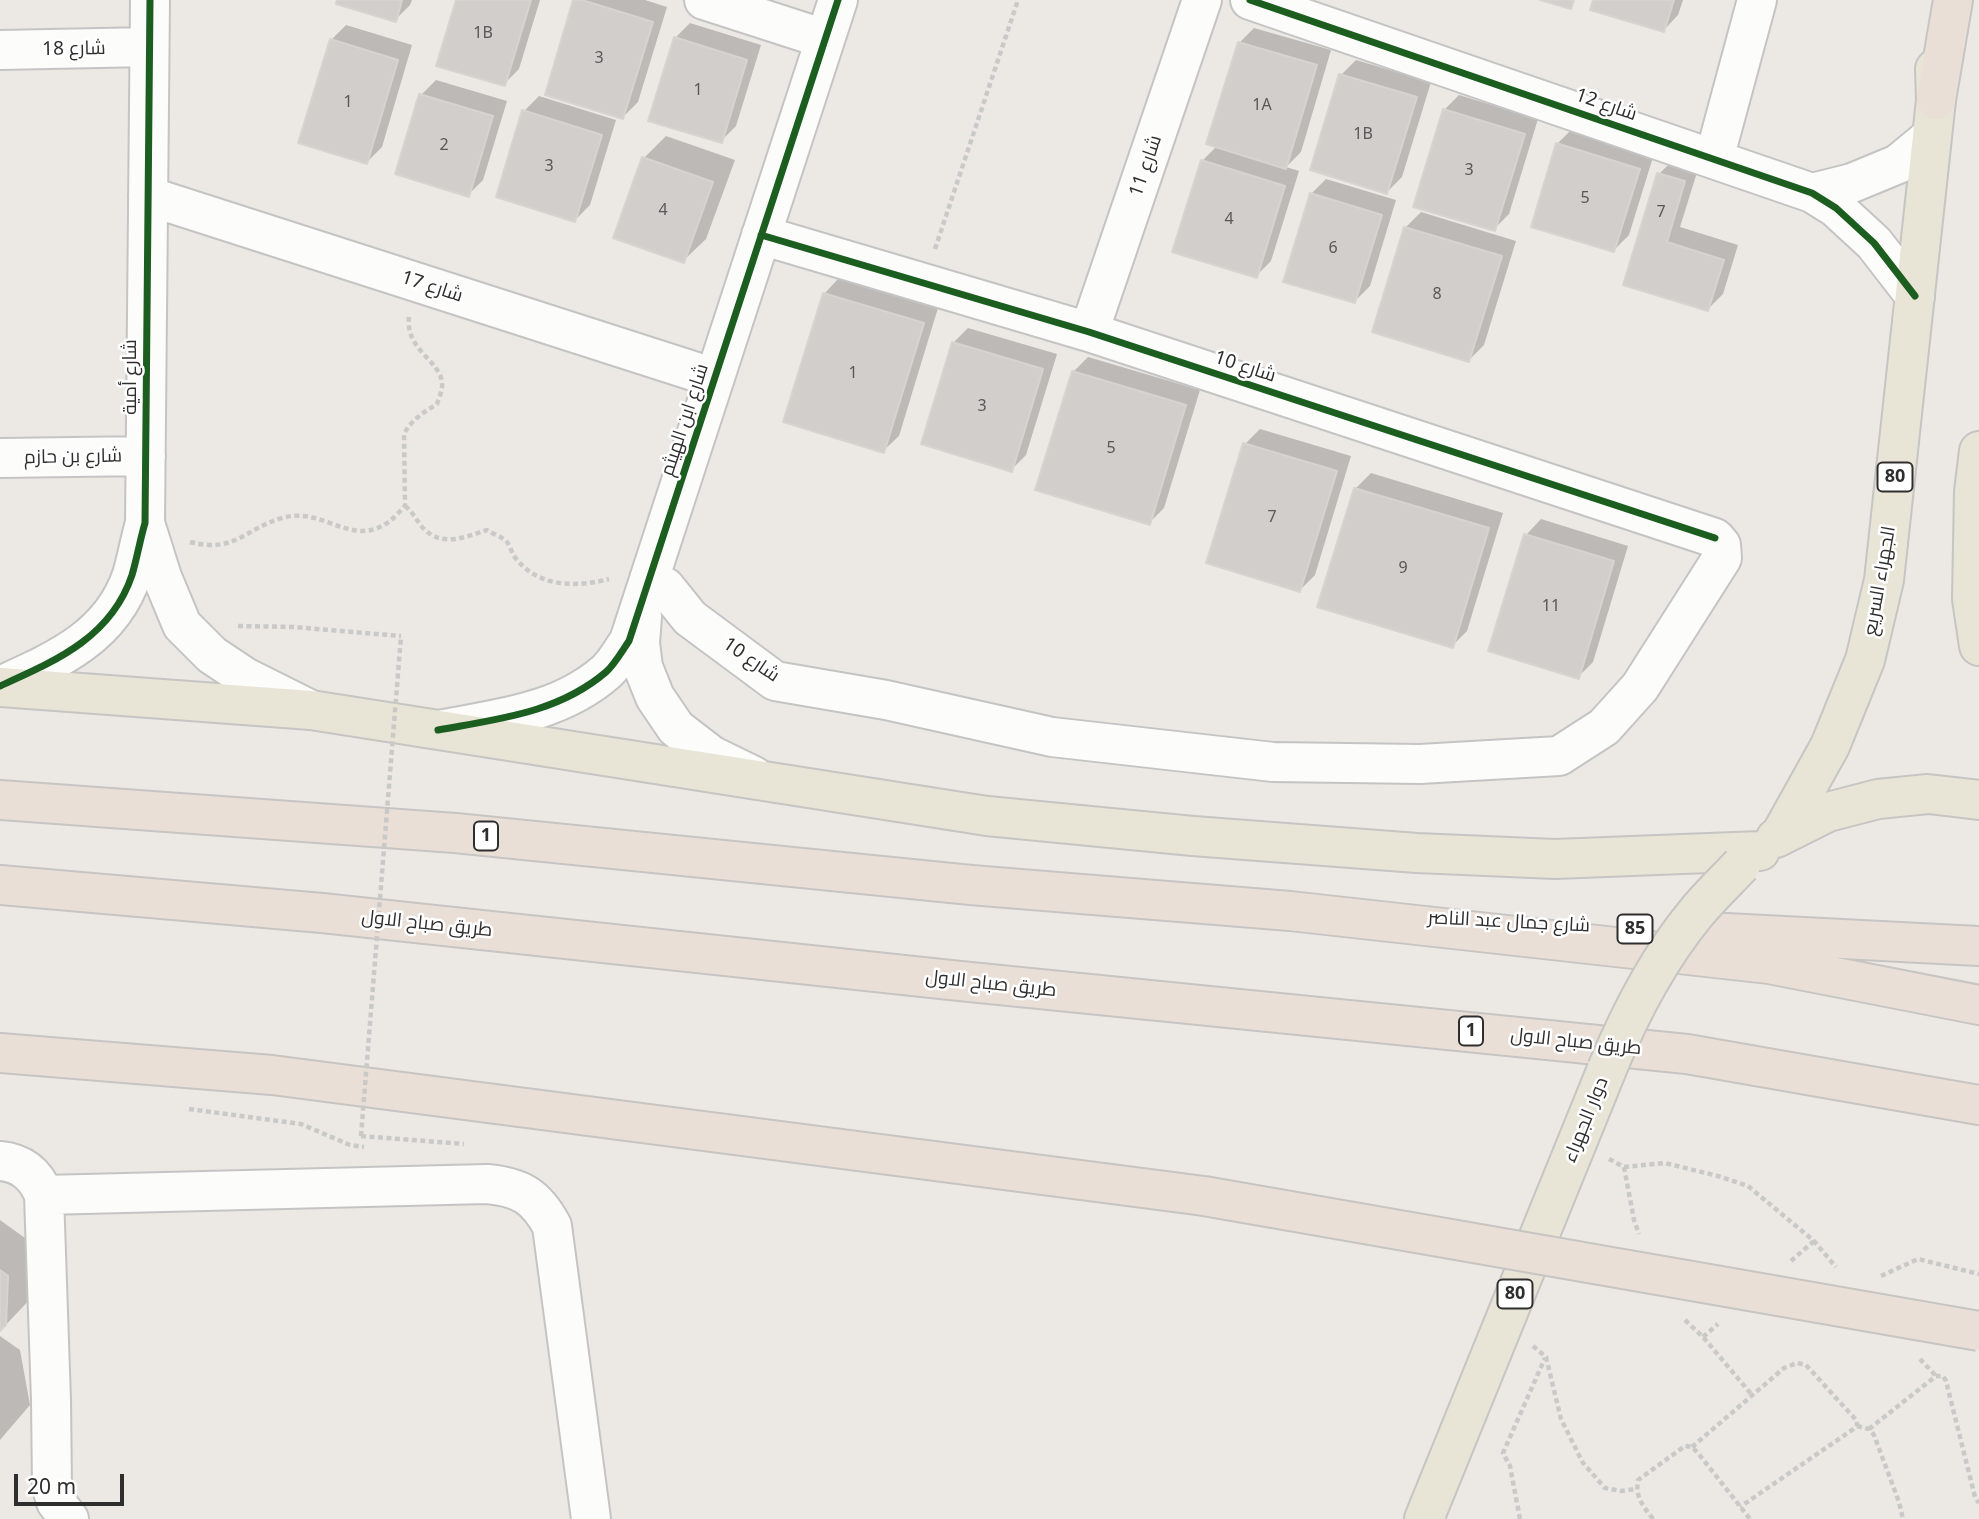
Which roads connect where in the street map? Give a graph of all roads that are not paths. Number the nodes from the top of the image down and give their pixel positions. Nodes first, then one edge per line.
1 (150, 0) edge
2 (704, 0) edge
3 (838, 0) edge
4 (1202, 0) edge
5 (1250, 0) edge
6 (1757, 0) edge
7 (1934, 0) edge
8 (1953, 0) edge
9 (825, 39) junction
10 (149, 47) junction
11 (0, 50) edge
12 (1934, 118) junction
13 (1714, 159) junction
14 (1812, 193) junction
15 (148, 196) junction
16 (761, 235) junction
17 (1915, 296) junction
18 (1089, 332) junction
19 (715, 378) junction
20 (1979, 451) edge
21 (146, 456) junction
22 (0, 458) edge
23 (145, 523) junction
24 (647, 588) junction
25 (1979, 646) edge
26 (0, 686) edge
27 (311, 710) junction
28 (438, 730) junction
29 (766, 782) junction
30 (0, 800) edge
31 (1979, 800) edge
32 (1761, 850) junction
33 (0, 885) edge
34 (1290, 911) junction
35 (1979, 946) edge
36 (1979, 1004) edge
37 (0, 1053) edge
38 (1979, 1105) edge
39 (0, 1161) edge
40 (44, 1195) junction
41 (1979, 1331) edge
42 (69, 1519) edge
43 (591, 1519) edge
44 (1424, 1519) edge

1 - 10 street, شارع أمية
2 - 9 street
3 - 9 street, شارع ابن الهيثم
4 - 18 street, شارع 11
5 - 13 street, شارع 12
6 - 13 street
7 - 12 main road, الجهراء السريع
8 - 12 highway, الجهراء السريع / 80
9 - 16 street, شارع ابن الهيثم
10 - 11 street, شارع 18
10 - 15 street, شارع أمية
12 - 14 street
12 - 17 main road, الجهراء السريع / 80
13 - 14 street, شارع 12
14 - 17 street, شارع 12
15 - 19 street, شارع 17
15 - 21 street, شارع أمية
16 - 18 street, شارع 10
16 - 19 street, شارع ابن الهيثم
17 - 32 main road, الجهراء السريع / 80
18 - 24 street, شارع 10
19 - 24 street, شارع ابن الهيثم
20 - 25 main road
21 - 22 street, شارع بن حازم
21 - 23 street, شارع أمية
23 - 26 street, شارع أمية
23 - 27 street, شارع أمية
24 - 28 street, شارع ابن الهيثم
24 - 29 street, شارع ابن الهيثم
26 - 27 main road
27 - 28 main road
28 - 29 main road
29 - 32 main road
30 - 34 highway, 1
31 - 32 main road, دوار الجهراء / 80
32 - 44 main road, دوار الجهراء / 80, bridge
33 - 38 highway, طريق صباح الاول / 1
34 - 35 highway, شارع جمال عبد الناصر / 85
34 - 36 highway, 1
37 - 41 highway, bridge
39 - 40 street
40 - 42 street
40 - 43 street

